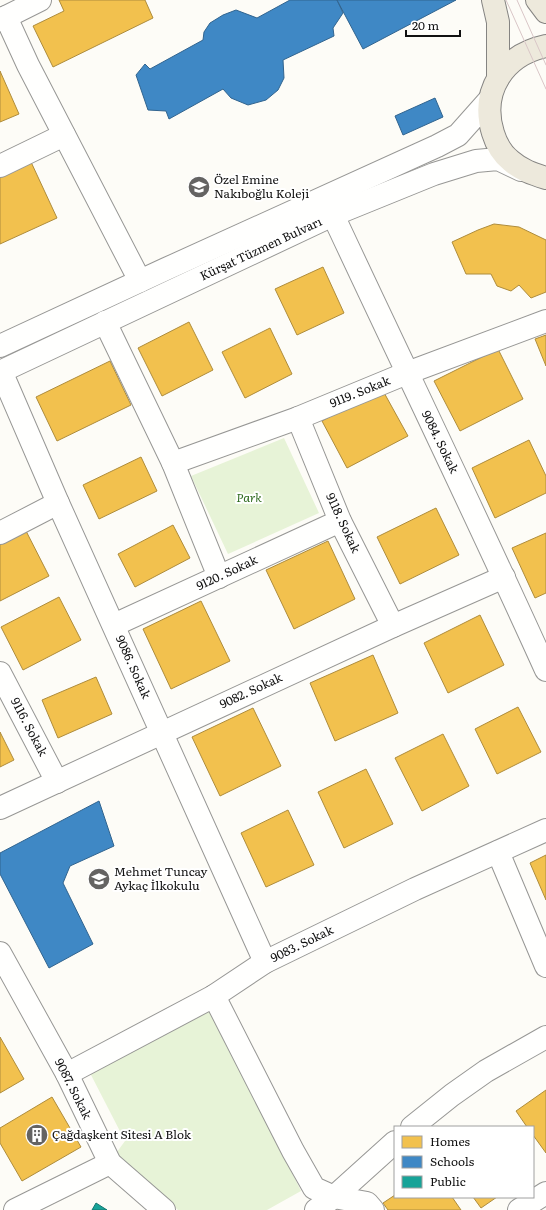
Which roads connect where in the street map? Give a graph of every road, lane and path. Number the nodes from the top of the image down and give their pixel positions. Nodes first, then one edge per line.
1 (40, 0) edge
2 (493, 0) edge
3 (537, 0) edge
4 (546, 12) edge
5 (3, 19) edge
6 (546, 46) edge
7 (498, 78) junction
8 (490, 99) junction
9 (64, 135) junction
10 (0, 166) edge
11 (537, 175) edge
12 (333, 215) junction
13 (140, 281) junction
14 (546, 321) edge
15 (106, 322) junction
16 (0, 346) edge
17 (1, 372) edge
18 (407, 373) junction
19 (298, 418) junction
20 (173, 463) junction
21 (58, 503) junction
22 (340, 521) junction
23 (0, 533) edge
24 (219, 577) junction
25 (504, 577) junction
26 (114, 625) junction
27 (393, 626) junction
28 (546, 670) edge
29 (1, 677) edge
30 (162, 733) junction
31 (57, 782) junction
32 (0, 808) edge
33 (546, 830) edge
34 (498, 852) junction
35 (0, 952) edge
36 (265, 962) junction
37 (546, 966) edge
38 (214, 996) junction
39 (546, 1037) edge
40 (67, 1074) junction
41 (413, 1126) edge
42 (394, 1143) edge
43 (110, 1163) junction
44 (546, 1192) edge
45 (334, 1197) junction
46 (15, 1210) edge
47 (164, 1210) edge
48 (316, 1210) edge
49 (373, 1210) edge
50 (519, 1210) edge

1 - 5 street
2 - 7 main road
3 - 4 main road
5 - 9 street
6 - 7 main road
7 - 8 main road
8 - 11 main road
8 - 13 street, Kürşat Tüzmen Bulvarı
9 - 10 street
9 - 13 street
11 - 12 street, Kürşat Tüzmen Bulvarı
12 - 15 street, Kürşat Tüzmen Bulvarı
12 - 18 street, 9084. Sokak
13 - 16 street, Kürşat Tüzmen Bulvarı
14 - 18 street, 9119. Sokak
15 - 17 street, Kürşat Tüzmen Bulvarı
15 - 20 street
17 - 21 street, 9086. Sokak
18 - 19 street, 9119. Sokak
18 - 25 street, 9084. Sokak
19 - 20 street, 9119. Sokak
19 - 22 street, 9118. Sokak
20 - 24 street
21 - 23 street
21 - 26 street, 9086. Sokak
22 - 24 street, 9120. Sokak
22 - 27 street, 9118. Sokak
24 - 26 street, 9120. Sokak
25 - 27 street, 9082. Sokak
25 - 28 street, 9084. Sokak
26 - 30 street, 9086. Sokak
27 - 30 street, 9082. Sokak
29 - 31 street, 9116. Sokak
30 - 31 street, 9082. Sokak
30 - 36 street, 9086. Sokak
31 - 32 street, 9082. Sokak
33 - 34 street, 9083. Sokak
34 - 36 street, 9083. Sokak
34 - 37 street
35 - 40 street, 9087. Sokak
36 - 38 street, 9083. Sokak
38 - 40 street, 9083. Sokak
38 - 45 street
39 - 41 street
40 - 43 street, 9087. Sokak
42 - 45 street
43 - 46 street
43 - 47 street, 9087. Sokak
44 - 50 street
45 - 48 street
45 - 49 street

